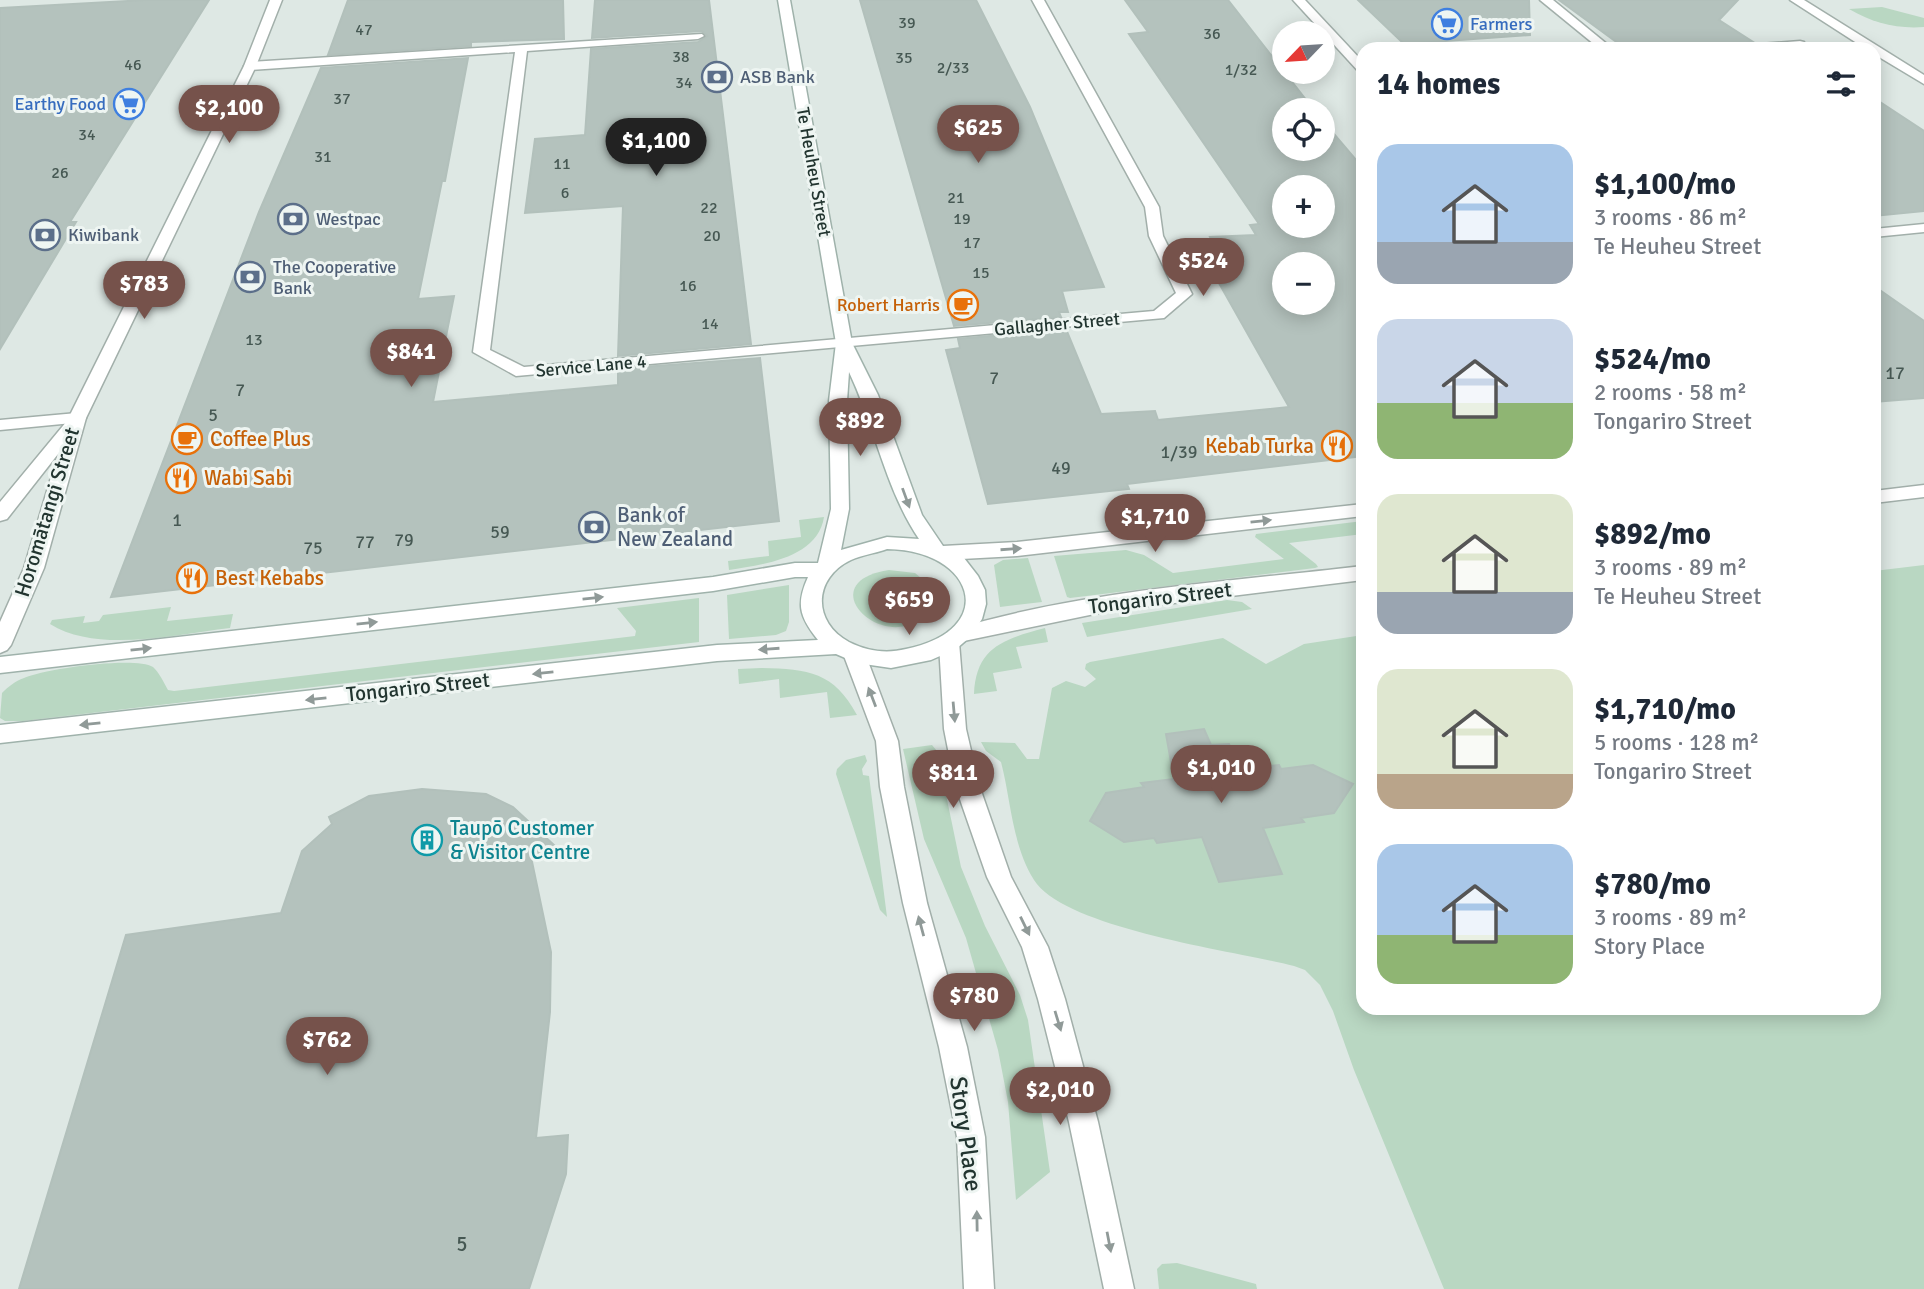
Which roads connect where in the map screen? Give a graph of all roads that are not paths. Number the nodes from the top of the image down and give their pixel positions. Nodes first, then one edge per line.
1 (276, 0) edge
2 (784, 0) edge
3 (1038, 0) edge
4 (1300, 0) edge
5 (1546, 0) edge
6 (1796, 0) edge
7 (698, 36) dead end
8 (1598, 42) edge
9 (1863, 42) edge
10 (522, 47) junction
11 (1881, 53) edge
12 (1356, 61) edge
13 (250, 66) junction
14 (1924, 80) edge
15 (1924, 228) edge
16 (1881, 232) edge
17 (844, 344) junction
18 (77, 418) junction
19 (0, 425) edge
20 (1924, 491) edge
21 (1881, 496) edge
22 (1356, 511) edge
23 (0, 515) edge
24 (939, 552) junction
25 (826, 567) junction
26 (1356, 574) edge
27 (954, 640) junction
28 (0, 645) edge
29 (846, 651) junction
30 (0, 665) edge
31 (0, 734) edge
32 (979, 1289) edge
33 (1119, 1289) edge

1 - 13 street, Horomātangi Street
2 - 17 street, Te Heuheu Street
3 - 17 street, Gallagher Street
4 - 12 street
5 - 8 street
6 - 9 street
7 - 10 street
10 - 13 street
10 - 17 street, Service Lane 4
11 - 14 street
13 - 18 street, Horomātangi Street
15 - 16 street
17 -> 24 street, Te Heuheu Street
17 - 25 street, Te Heuheu Street
18 - 19 street
18 - 23 street, Horomātangi Street
18 - 28 street, Horomātangi Street
20 - 21 street
24 -> 22 street
24 - 25 street
24 - 27 street
25 - 29 street
30 -> 25 street
26 - 27 street, Tongariro Street
27 - 29 street
27 -> 33 street
29 -> 31 street, Tongariro Street
32 -> 29 street, Story Place

